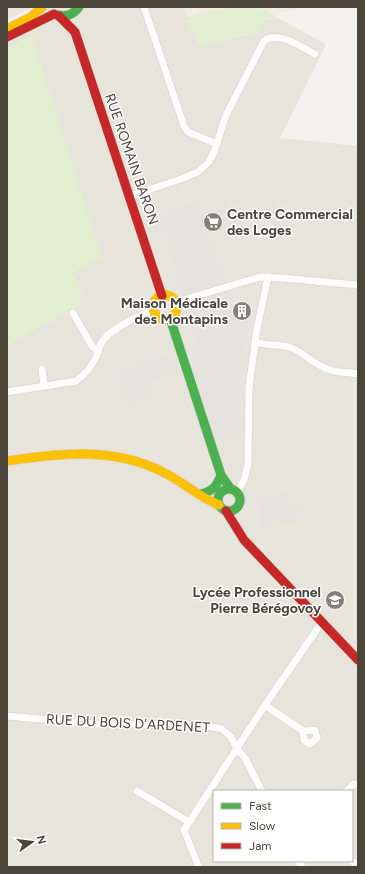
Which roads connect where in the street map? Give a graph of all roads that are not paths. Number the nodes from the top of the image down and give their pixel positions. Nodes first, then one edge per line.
1 (42, 7) edge
2 (144, 7) edge
3 (78, 8) edge
4 (54, 12) edge
5 (7, 29) edge
6 (75, 32) junction
7 (7, 37) edge
8 (315, 54) dead end
9 (217, 144) junction
10 (130, 196) junction
11 (264, 277) junction
12 (358, 285) edge
13 (162, 296) junction
14 (176, 302) junction
15 (154, 310) junction
16 (73, 313) dead end
17 (170, 318) junction
18 (255, 342) junction
19 (98, 352) junction
20 (42, 369) dead end
21 (358, 374) edge
22 (44, 386) junction
23 (7, 392) edge
24 (7, 461) edge
25 (221, 475) junction
26 (203, 496) junction
27 (226, 497) junction
28 (238, 508) junction
29 (238, 530) junction
30 (322, 622) junction
31 (358, 660) edge
32 (265, 705) junction
33 (7, 716) edge
34 (303, 731) dead end
35 (237, 749) junction
36 (358, 785) edge
37 (262, 790) edge
38 (348, 790) edge
39 (137, 791) dead end
40 (189, 822) junction
41 (198, 867) edge

1 - 5 street
2 - 9 street
3 - 4 street
3 - 6 street, RUE ROMAIN BARON
4 - 6 street, RUE ROMAIN BARON
4 - 7 street
6 - 10 street, RUE ROMAIN BARON
8 - 9 street
9 - 10 street
10 - 13 street, RUE ROMAIN BARON
11 - 12 street
11 - 14 street
11 - 18 street
13 - 14 street
13 - 15 street
14 - 17 street
15 - 17 street
15 - 19 street
16 - 19 street
17 - 25 street
18 - 21 street
18 - 27 street
19 - 22 street
20 - 22 street
22 - 23 street
24 - 26 street
25 - 26 street
25 - 27 street
26 - 27 street
27 - 28 street
27 - 28 street
27 - 29 street
28 - 29 street
29 - 30 street
30 - 31 street
30 - 32 street
32 - 34 street
32 - 35 street
33 - 35 street, RUE DU BOIS D'ARDENET
35 - 37 street, RUE DU BOIS D'ARDENET
35 - 40 street
36 - 38 street
39 - 40 street
40 - 41 street

